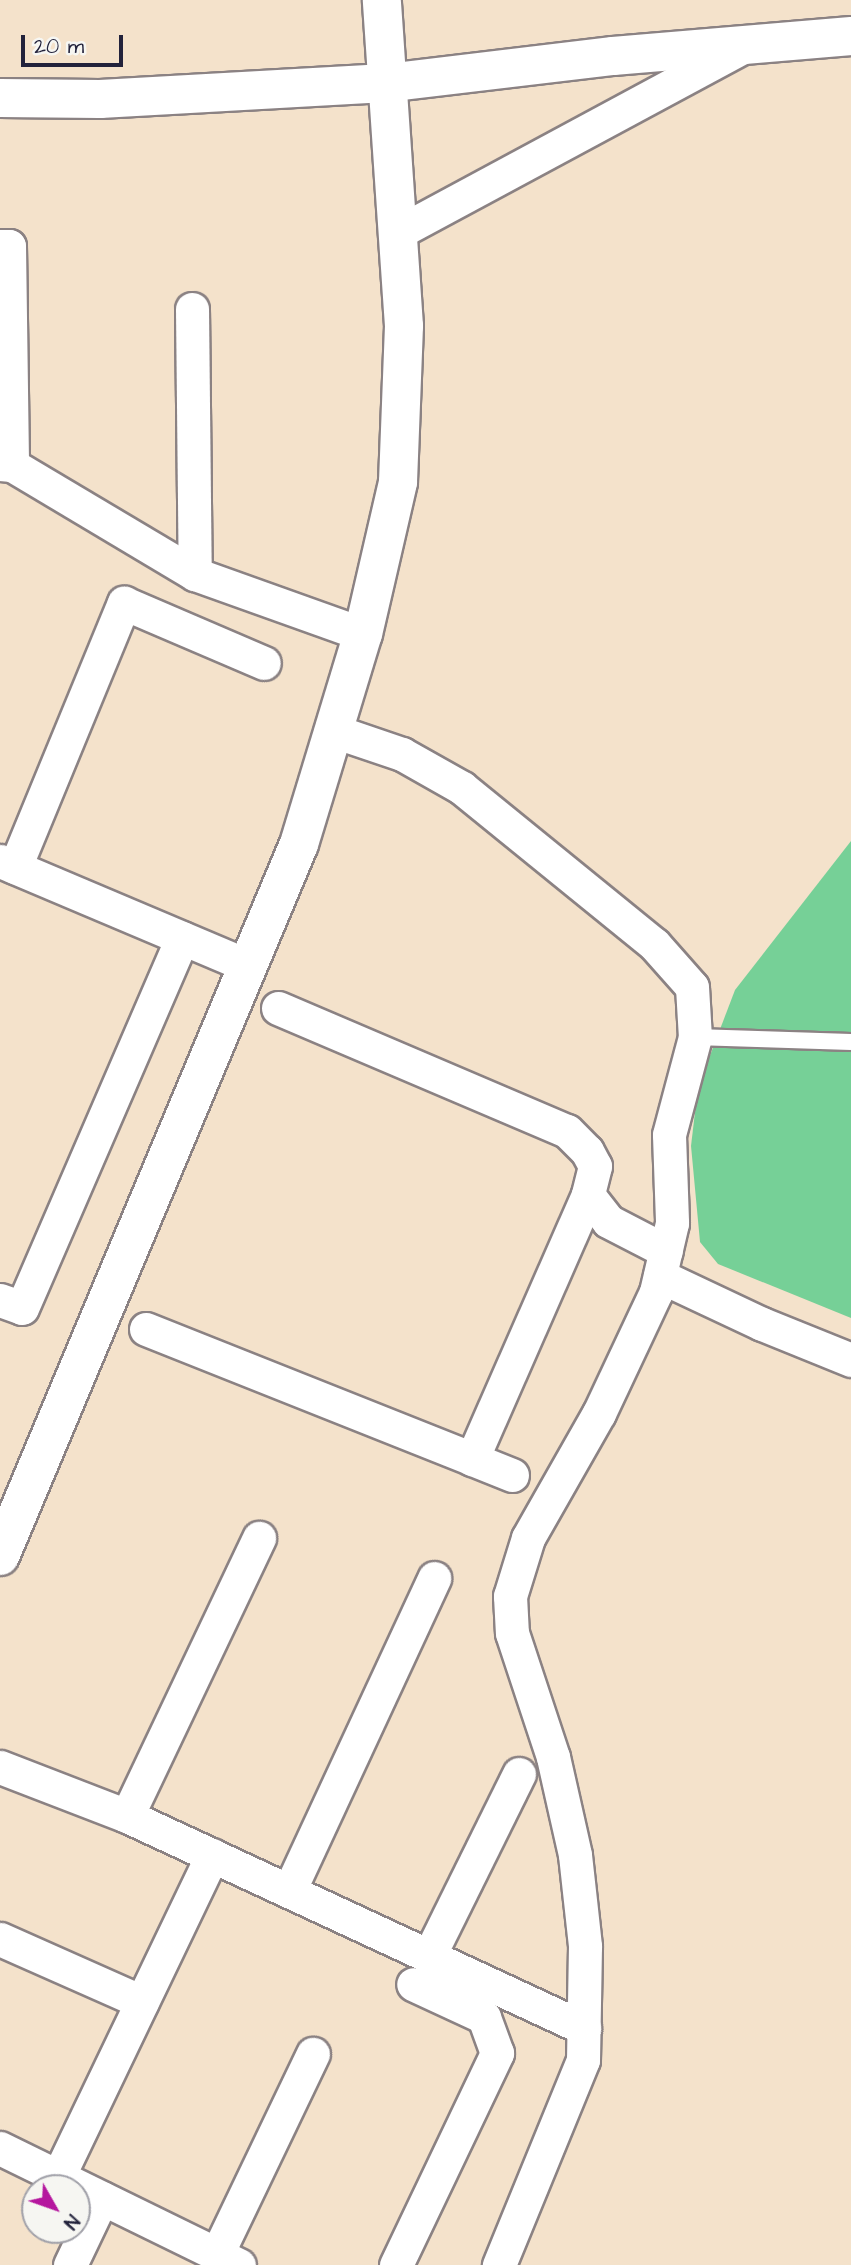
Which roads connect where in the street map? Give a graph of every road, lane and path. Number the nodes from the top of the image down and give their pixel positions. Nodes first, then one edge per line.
1 (382, 0) edge
2 (851, 36) edge
3 (746, 45) junction
4 (386, 83) junction
5 (0, 98) edge
6 (397, 233) junction
7 (0, 246) edge
8 (192, 309) dead end
9 (6, 464) edge
10 (195, 574) junction
11 (363, 634) junction
12 (264, 663) dead end
13 (334, 731) junction
14 (8, 864) edge
15 (182, 939) junction
16 (248, 966) junction
17 (278, 1008) dead end
18 (695, 1037) junction
19 (851, 1042) edge
20 (588, 1195) junction
21 (663, 1263) junction
22 (0, 1300) edge
23 (146, 1329) dead end
24 (851, 1360) edge
25 (472, 1458) junction
26 (512, 1475) dead end
27 (258, 1538) dead end
28 (0, 1556) edge
29 (434, 1578) dead end
30 (0, 1767) edge
31 (519, 1774) dead end
32 (127, 1816) junction
33 (212, 1855) junction
34 (289, 1891) junction
35 (0, 1939) edge
36 (421, 1970) junction
37 (142, 2002) junction
38 (584, 2028) junction
39 (313, 2054) dead end
40 (0, 2148) edge
41 (52, 2174) edge
42 (59, 2174) edge
43 (91, 2193) edge
44 (102, 2198) junction
45 (228, 2259) edge
46 (70, 2265) edge
47 (396, 2265) edge
48 (499, 2265) edge

1 - 4 street
2 - 3 street
3 - 4 street
3 - 6 street
4 - 5 street
4 - 6 street
6 - 11 street
7 - 9 street
8 - 10 street
9 - 10 street
10 - 11 street
11 - 13 street
12 - 14 street
13 - 16 street
13 - 18 street
14 - 15 street
15 - 16 street
15 - 22 street
16 - 28 street
17 - 20 street
18 - 19 lane
18 - 21 street
20 - 21 street
20 - 25 street
21 - 24 street
21 - 38 street
23 - 25 street
25 - 26 street
27 - 32 street
29 - 34 street
30 - 32 street
31 - 36 street
32 - 33 street
33 - 34 street
33 - 37 street
34 - 36 street
35 - 37 street
36 - 38 street
36 - 47 street
37 - 42 street
38 - 48 street
39 - 45 street
40 - 41 street
43 - 44 street
44 - 45 street
44 - 46 street

